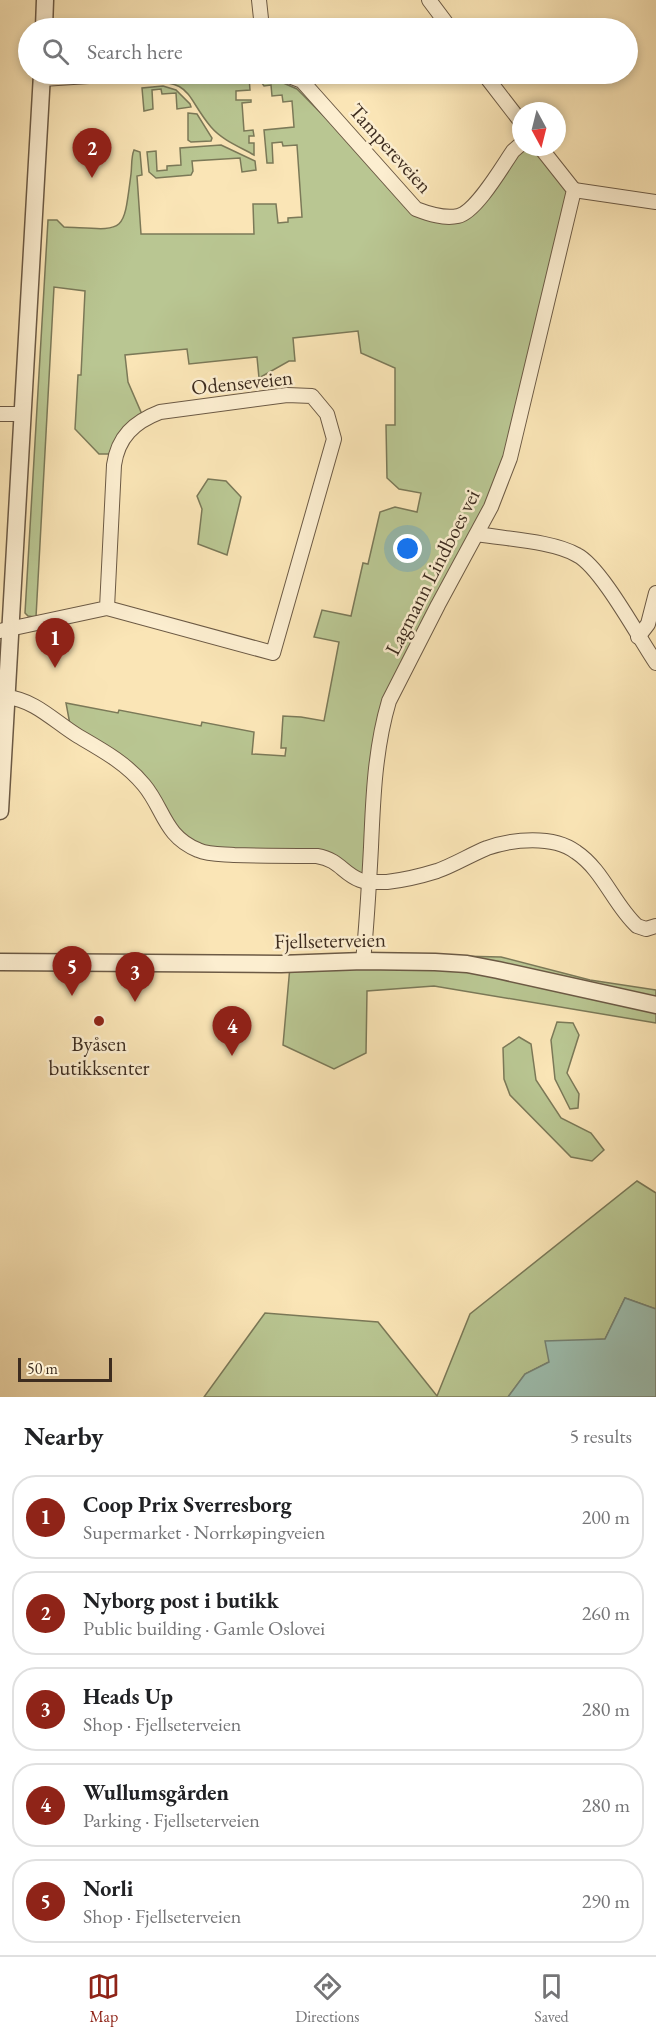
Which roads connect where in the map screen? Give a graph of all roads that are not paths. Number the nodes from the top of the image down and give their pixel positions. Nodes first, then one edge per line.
1 (45, 0) edge
2 (259, 0) edge
3 (429, 0) edge
4 (44, 18) edge
5 (261, 18) edge
6 (442, 18) edge
7 (42, 84) edge
8 (305, 84) edge
9 (492, 84) edge
10 (512, 110) edge
11 (512, 152) edge
12 (547, 156) edge
13 (574, 190) junction
14 (656, 202) edge
15 (0, 414) edge
16 (22, 414) junction
17 (477, 534) junction
18 (656, 593) edge
19 (107, 608) junction
20 (5, 630) edge
21 (638, 637) junction
22 (656, 663) edge
23 (7, 697) junction
24 (0, 811) edge
25 (369, 881) junction
26 (653, 927) edge
27 (363, 961) junction
28 (0, 962) edge
29 (656, 1005) edge

1 - 4 street
2 - 5 street
3 - 6 street
7 - 16 street
8 - 11 street, Tampereveien
9 - 10 street
12 - 13 street
13 - 14 street
13 - 17 street, Lagmann Lindboes vei
15 - 16 street
16 - 20 street
17 - 21 street
17 - 25 street, Lagmann Lindboes vei
18 - 21 street
19 - 19 street, Odenseveien
19 - 20 street
20 - 23 street
21 - 22 street
23 - 24 street
23 - 25 street
25 - 26 street
25 - 27 street, Lagmann Lindboes vei
27 - 28 street, Fjellseterveien
27 - 29 street, Fjellseterveien

